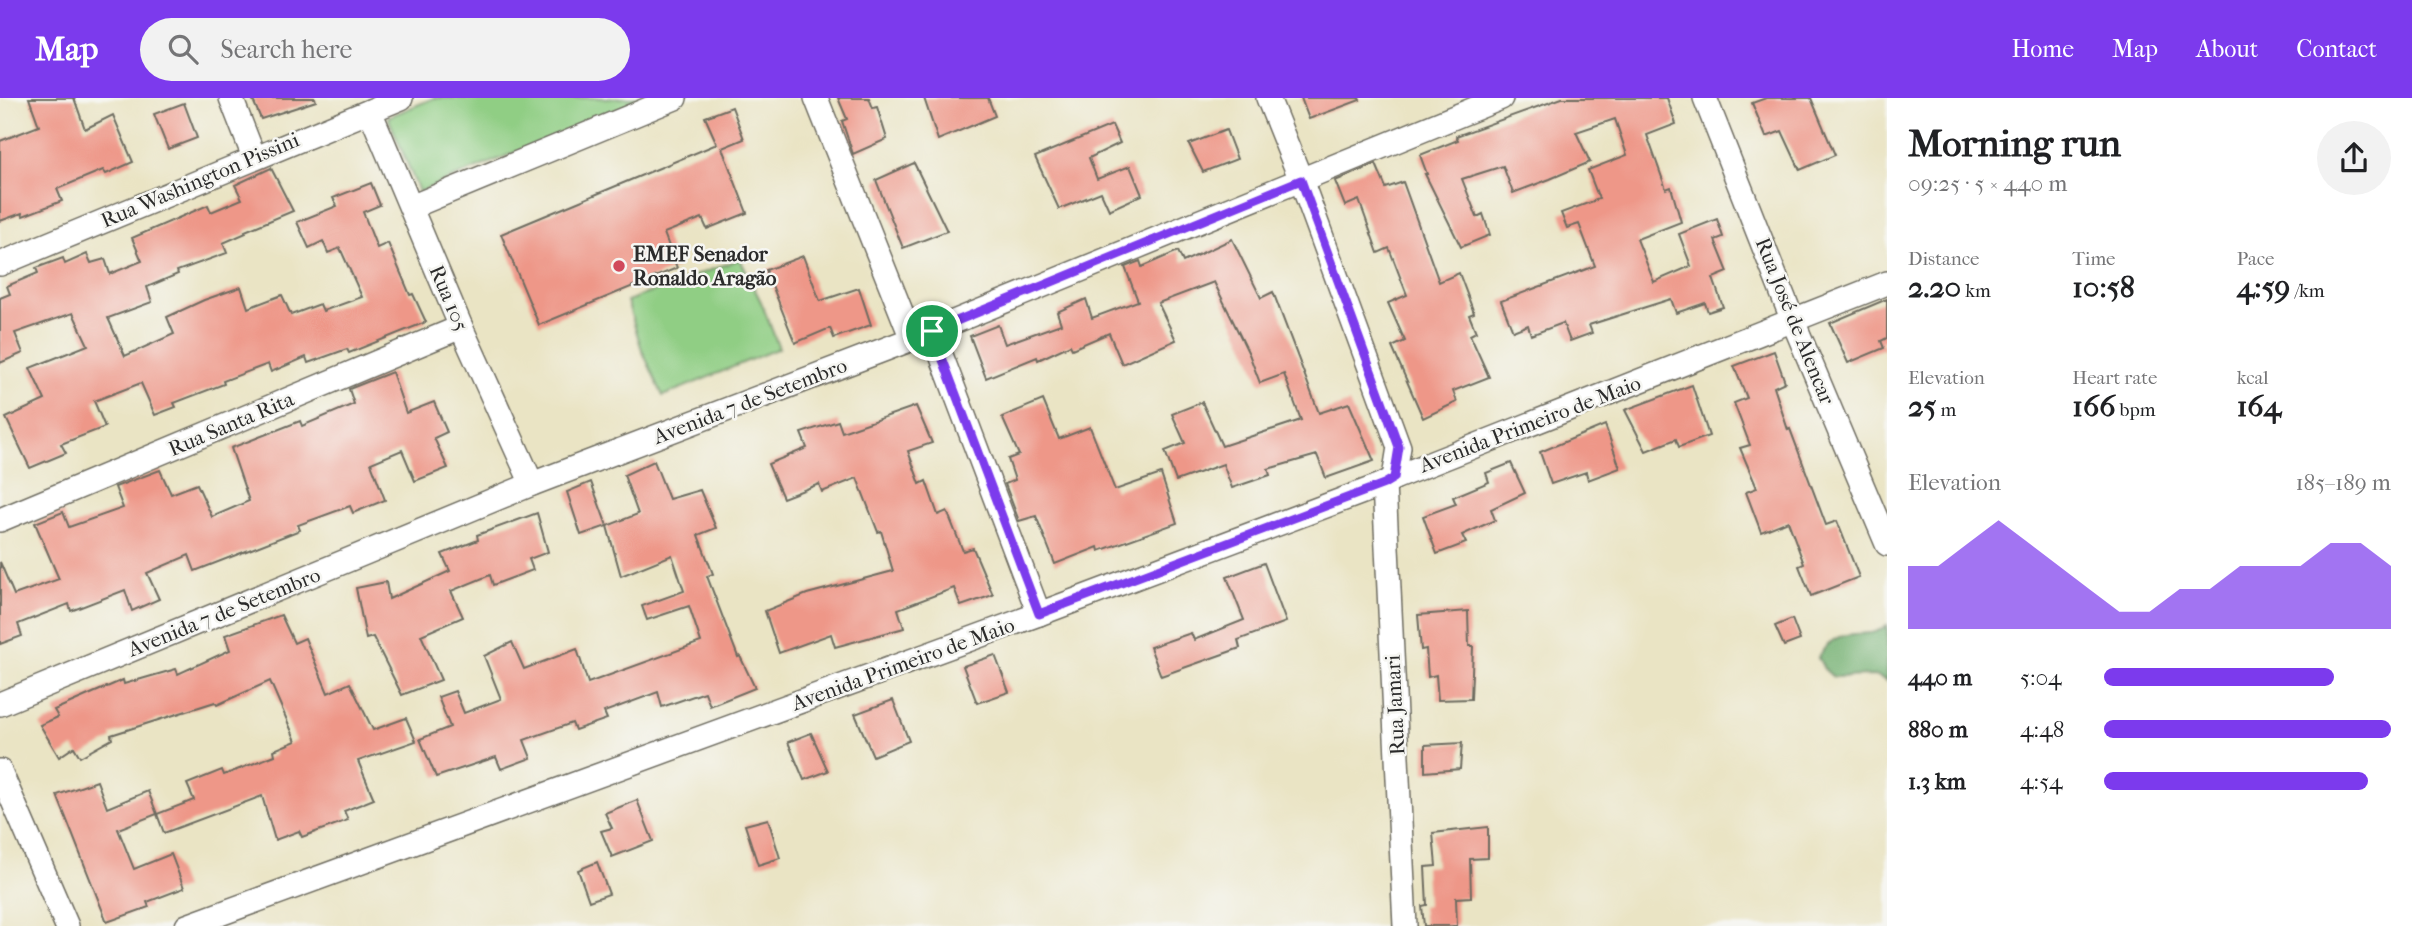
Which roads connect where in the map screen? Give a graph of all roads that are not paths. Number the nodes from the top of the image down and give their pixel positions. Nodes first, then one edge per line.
1 (231, 98) edge
2 (401, 98) edge
3 (675, 98) edge
4 (816, 98) edge
5 (1268, 98) edge
6 (1501, 98) edge
7 (1705, 98) edge
8 (370, 111) junction
9 (254, 157) junction
10 (1301, 180) junction
11 (411, 207) junction
12 (0, 264) edge
13 (1887, 283) edge
14 (1794, 321) junction
15 (461, 327) junction
16 (922, 335) junction
17 (1389, 481) junction
18 (532, 484) junction
19 (0, 520) edge
20 (1887, 544) edge
21 (1039, 614) junction
22 (0, 704) edge
23 (0, 771) edge
24 (67, 926) edge
25 (187, 926) edge
26 (1405, 926) edge

1 - 9 street
2 - 8 street, Rua Washington Pissini
3 - 11 street
4 - 16 street
5 - 10 street, Rua Jamari
6 - 10 street, Avenida 7 de Setembro
7 - 14 street, Rua José de Alencar
8 - 9 street, Rua Washington Pissini
8 - 11 street, Rua 105
9 - 12 street, Rua Washington Pissini
10 - 16 street, Avenida 7 de Setembro
10 - 17 street, Rua Jamari
11 - 15 street, Rua 105
13 - 14 street, Avenida Primeiro de Maio
14 - 17 street, Avenida Primeiro de Maio
14 - 20 street, Rua José de Alencar
15 - 18 street, Rua 105
15 - 19 street, Rua Santa Rita
16 - 18 street, Avenida 7 de Setembro
16 - 21 street
17 - 21 street, Avenida Primeiro de Maio
17 - 26 street, Rua Jamari
18 - 22 street, Avenida 7 de Setembro
21 - 25 street, Avenida Primeiro de Maio
23 - 24 street

